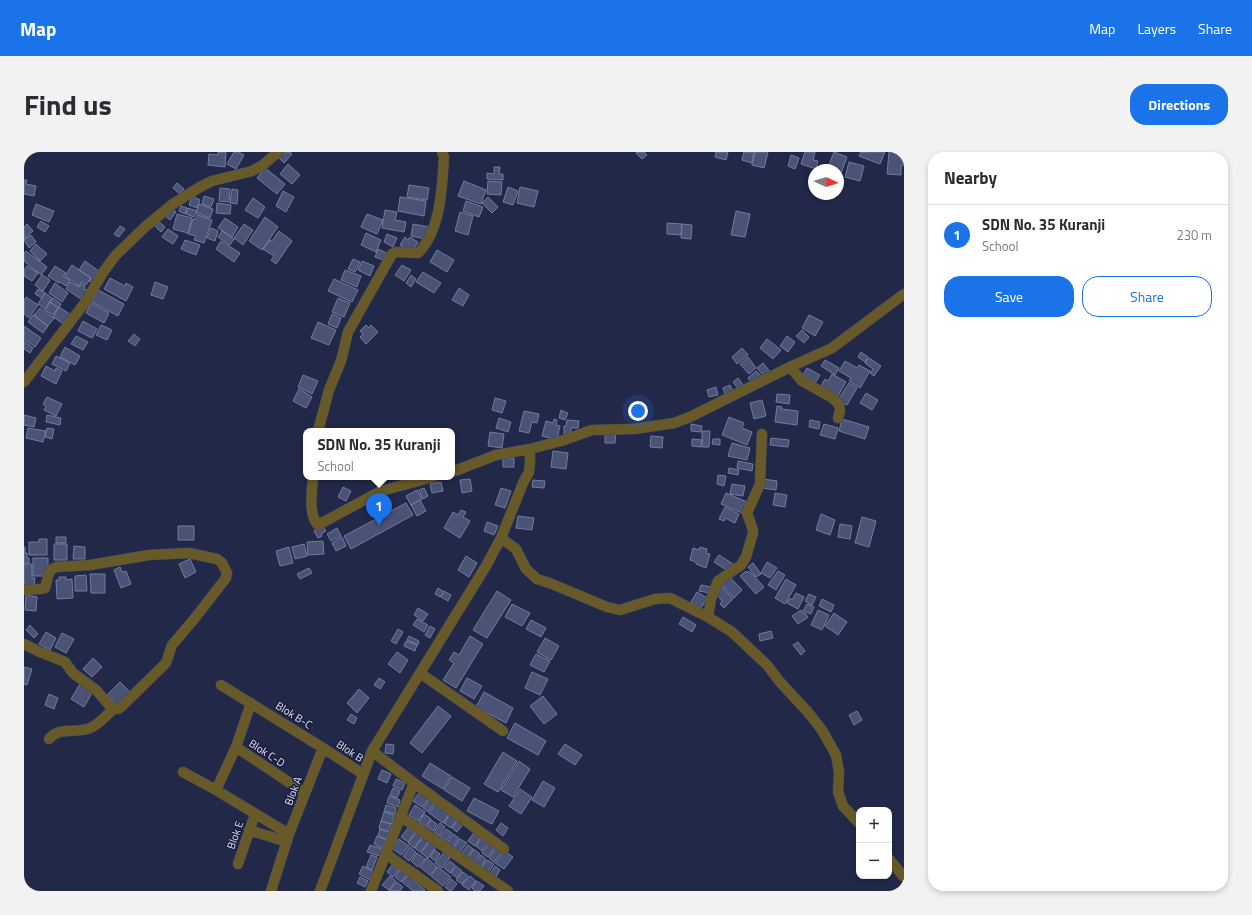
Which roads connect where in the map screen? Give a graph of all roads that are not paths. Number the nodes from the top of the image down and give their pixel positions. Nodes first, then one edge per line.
1 (442, 152) edge
2 (273, 153) edge
3 (904, 294) edge
4 (790, 367) junction
5 (24, 382) edge
6 (838, 418) dead end
7 (319, 428) edge
8 (762, 434) dead end
9 (530, 449) junction
10 (455, 471) edge
11 (313, 480) edge
12 (422, 480) edge
13 (501, 538) junction
14 (24, 590) edge
15 (708, 617) junction
16 (24, 644) edge
17 (420, 673) junction
18 (221, 685) dead end
19 (251, 703) junction
20 (114, 708) junction
21 (503, 731) dead end
22 (49, 739) dead end
23 (236, 747) junction
24 (323, 748) junction
25 (372, 751) junction
26 (183, 772) dead end
27 (363, 774) junction
28 (414, 783) junction
29 (216, 790) junction
30 (305, 793) junction
31 (256, 814) junction
32 (400, 816) junction
33 (856, 820) edge
34 (249, 830) junction
35 (288, 838) junction
36 (504, 849) dead end
37 (386, 854) junction
38 (892, 863) edge
39 (238, 864) dead end
40 (904, 877) edge
41 (374, 889) edge
42 (271, 891) edge
43 (320, 891) edge
44 (438, 891) edge
45 (508, 891) edge

1 - 7 street
2 - 5 street
3 - 4 street
4 - 6 street
4 - 9 street
8 - 15 street
9 - 10 street
9 - 13 street
11 - 12 street
13 - 15 street
13 - 17 street
14 - 20 street
15 - 33 street
16 - 20 street
17 - 21 street
17 - 25 street
18 - 19 street
19 - 23 street
19 - 24 street, Blok B-C
20 - 22 street
23 - 29 street
23 - 30 street, Blok C-D
24 - 27 street, Blok B
24 - 30 street, Blok A
25 - 27 street
25 - 28 street
26 - 29 street
27 - 43 street
28 - 32 street
28 - 36 street
29 - 31 street
30 - 35 street, Blok A
31 - 34 street, Blok E
31 - 35 street
32 - 37 street
32 - 45 street
34 - 35 street
34 - 39 street, Blok E
35 - 42 street, Blok A
37 - 41 street
37 - 44 street
38 - 40 street

